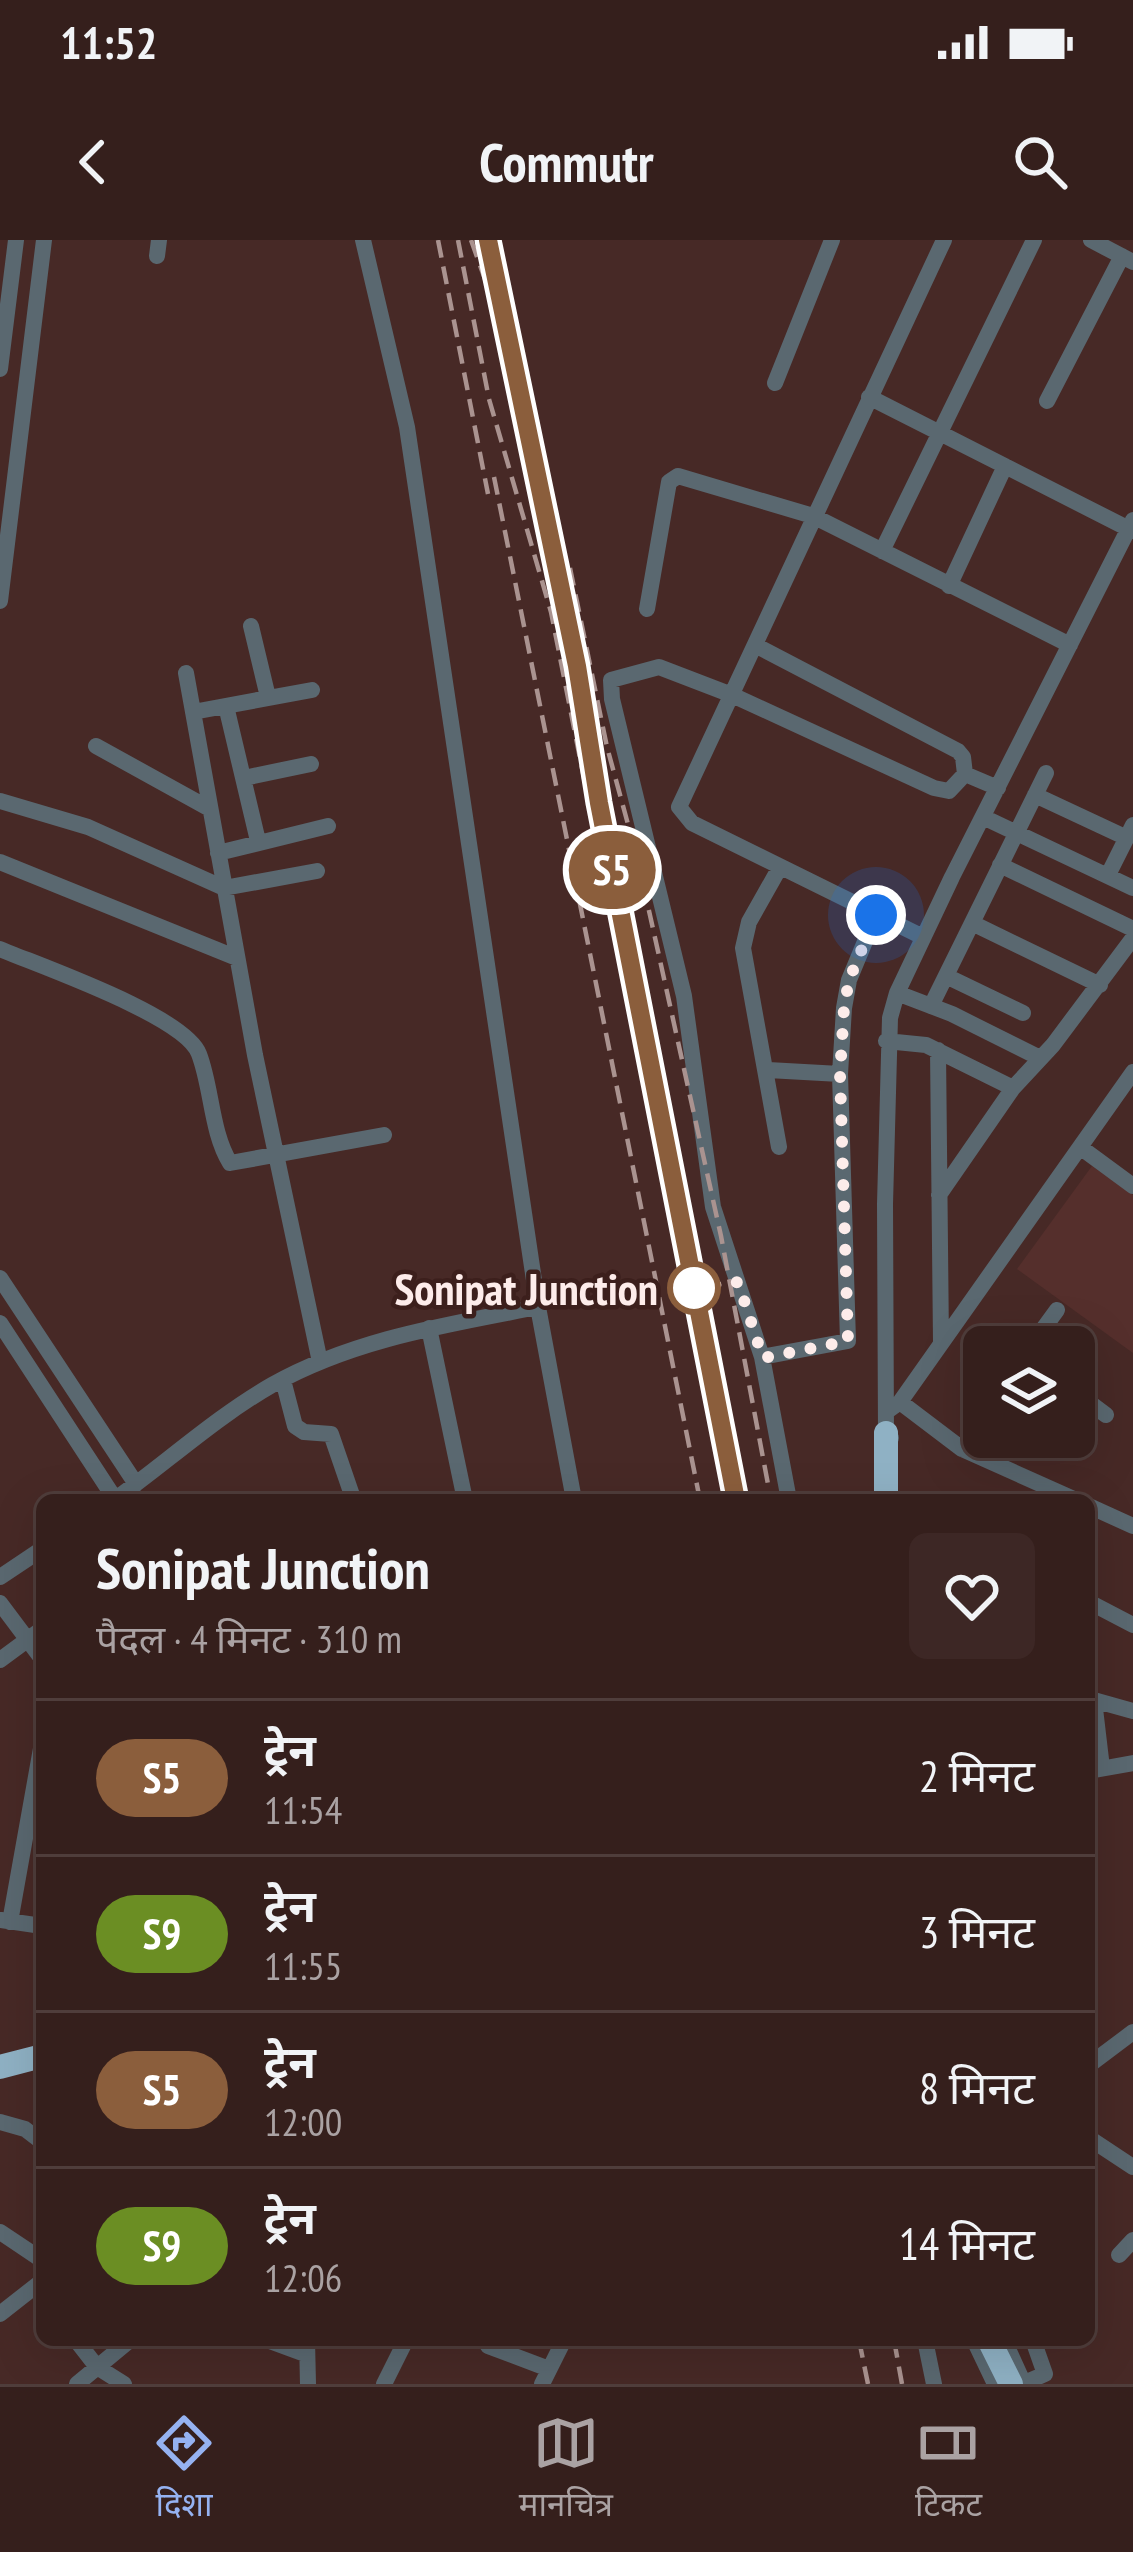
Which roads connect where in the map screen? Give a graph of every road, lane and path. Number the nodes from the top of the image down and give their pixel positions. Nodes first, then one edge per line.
1 (16, 240) edge
2 (44, 240) edge
3 (363, 240) edge
4 (832, 240) edge
5 (944, 240) edge
6 (1034, 240) edge
7 (1091, 240) edge
8 (1127, 259) edge
9 (0, 369) edge
10 (775, 383) dead end
11 (869, 397) junction
12 (1047, 401) dead end
13 (939, 432) junction
14 (9, 450) edge
15 (1005, 466) junction
16 (813, 516) junction
17 (1132, 526) edge
18 (883, 551) junction
19 (949, 586) junction
20 (0, 601) edge
21 (647, 610) dead end
22 (251, 626) dead end
23 (755, 645) junction
24 (1070, 645) junction
25 (185, 673) dead end
26 (312, 690) dead end
27 (732, 695) junction
28 (268, 698) junction
29 (226, 706) junction
30 (193, 712) junction
31 (96, 746) dead end
32 (311, 764) dead end
33 (1046, 772) dead end
34 (964, 774) junction
35 (244, 778) junction
36 (998, 788) junction
37 (1035, 795) junction
38 (0, 801) edge
39 (210, 809) junction
40 (983, 818) junction
41 (328, 826) dead end
42 (1016, 832) junction
43 (1130, 832) edge
44 (258, 841) junction
45 (218, 853) junction
46 (0, 862) edge
47 (1000, 865) junction
48 (780, 867) junction
49 (316, 871) dead end
50 (1108, 875) junction
51 (1133, 888) edge
52 (224, 889) junction
53 (876, 915) junction
54 (972, 923) junction
55 (1133, 929) edge
56 (923, 937) junction
57 (1133, 938) edge
58 (0, 949) edge
59 (237, 958) junction
60 (946, 976) junction
61 (1100, 985) junction
62 (897, 993) junction
63 (931, 1006) junction
64 (1023, 1012) dead end
65 (886, 1041) junction
66 (938, 1050) junction
67 (1040, 1058) junction
68 (768, 1070) junction
69 (1133, 1072) edge
70 (840, 1074) junction
71 (1013, 1088) junction
72 (384, 1135) dead end
73 (779, 1147) dead end
74 (1081, 1147) junction
75 (278, 1154) junction
76 (1133, 1186) edge
77 (939, 1196) junction
78 (0, 1278) edge
79 (538, 1306) junction
80 (1057, 1310) dead end
81 (0, 1322) edge
82 (1045, 1326) edge
83 (429, 1328) junction
84 (941, 1345) junction
85 (763, 1358) junction
86 (320, 1362) junction
87 (283, 1380) junction
88 (1095, 1407) edge
89 (1106, 1415) dead end
90 (890, 1416) junction
91 (962, 1449) joint
92 (136, 1484) junction
93 (110, 1494) edge
94 (122, 1494) edge
95 (352, 1494) edge
96 (465, 1494) edge
97 (573, 1494) edge
98 (788, 1494) edge
99 (886, 1494) edge
100 (1063, 1494) edge
101 (1095, 1509) edge
102 (1133, 1526) edge
103 (36, 1553) edge
104 (0, 1577) edge
105 (0, 1603) edge
106 (1095, 1605) edge
107 (1133, 1625) edge
108 (36, 1634) edge
109 (0, 1660) edge
110 (1095, 1700) edge
111 (1133, 1712) edge
112 (1133, 1762) edge
113 (1095, 1770) edge
114 (36, 1772) edge
115 (5, 1921) edge
116 (36, 1925) edge
117 (1133, 2032) edge
118 (36, 2058) edge
119 (1095, 2060) edge
120 (0, 2068) edge
121 (0, 2122) edge
122 (36, 2137) edge
123 (1095, 2142) edge
124 (1133, 2167) edge
125 (0, 2232) edge
126 (1133, 2240) edge
127 (1119, 2254) dead end
128 (36, 2256) edge
129 (36, 2290) edge
130 (0, 2314) edge
131 (81, 2346) edge
132 (123, 2346) edge
133 (403, 2346) edge
134 (488, 2346) edge
135 (561, 2346) edge
136 (926, 2346) edge
137 (977, 2346) edge
138 (991, 2346) edge
139 (1007, 2346) edge
140 (1035, 2346) edge
141 (306, 2347) edge
142 (97, 2367) junction
143 (545, 2376) edge
144 (77, 2384) edge
145 (124, 2384) edge
146 (308, 2384) edge
147 (383, 2384) edge
148 (934, 2384) edge
149 (995, 2384) edge
150 (1011, 2384) edge
151 (1024, 2384) edge

1 - 9 street
2 - 14 street
3 - 79 street
4 - 10 street
5 - 11 street
6 - 13 street
7 - 8 street
8 - 12 street
11 - 13 street
11 - 16 street
13 - 15 street
13 - 18 street
14 - 20 street
15 - 17 street
15 - 19 street
16 - 18 street
16 - 21 street
16 - 23 street
17 - 24 street
18 - 19 street
19 - 24 street
22 - 28 street
23 - 27 street
23 - 34 street
24 - 36 street
25 - 30 street
26 - 28 street
27 - 34 street
27 - 48 street
27 - 85 street
28 - 29 street
29 - 30 street
29 - 35 street
30 - 39 street
31 - 39 street
32 - 35 street
33 - 37 street
34 - 36 street
35 - 44 street
36 - 40 street
37 - 42 street
37 - 43 street
38 - 52 street
39 - 45 street
40 - 42 street
40 - 56 street
41 - 44 street
42 - 47 street
42 - 50 street
43 - 50 street
44 - 45 street
45 - 52 street
46 - 59 street
47 - 54 street
47 - 55 street
48 - 53 street
48 - 68 street
49 - 52 street
50 - 51 street
52 - 59 street
53 - 56 street
53 - 70 street
54 - 60 street
54 - 61 street
56 - 62 street
57 - 61 street
58 - 75 street
59 - 75 street
60 - 63 street
60 - 64 street
61 - 67 street
62 - 63 street
62 - 65 street
63 - 67 street
65 - 66 street
65 - 90 street
66 - 71 street
66 - 77 street
67 - 71 street
68 - 70 street
68 - 73 street
69 - 74 street
70 - 85 street
71 - 77 street
72 - 75 street
74 - 76 street
74 - 84 street
75 - 86 street
77 - 84 street
78 - 92 street
79 - 83 street
79 - 97 street
80 - 82 street
81 - 93 street
83 - 86 street
83 - 96 street
84 - 90 street
85 - 98 street
86 - 87 street
87 - 92 street
87 - 95 street
88 - 89 street
90 - 91 street
90 - 99 highway
91 - 100 street
92 - 94 street
101 - 102 street
103 - 104 street
105 - 108 street
106 - 107 street
108 - 109 street
110 - 111 street
112 - 113 street
114 - 115 street
115 - 116 street
117 - 119 street
118 - 120 highway
121 - 122 street
123 - 124 street
125 - 128 street
126 - 127 street
129 - 130 street
131 - 142 street
132 - 142 street
133 - 147 street
134 - 143 street
135 - 143 street
136 - 148 street
137 - 149 street
138 - 150 highway
139 - 151 street
140 - 151 street
141 - 146 street
142 - 144 street
142 - 145 street

